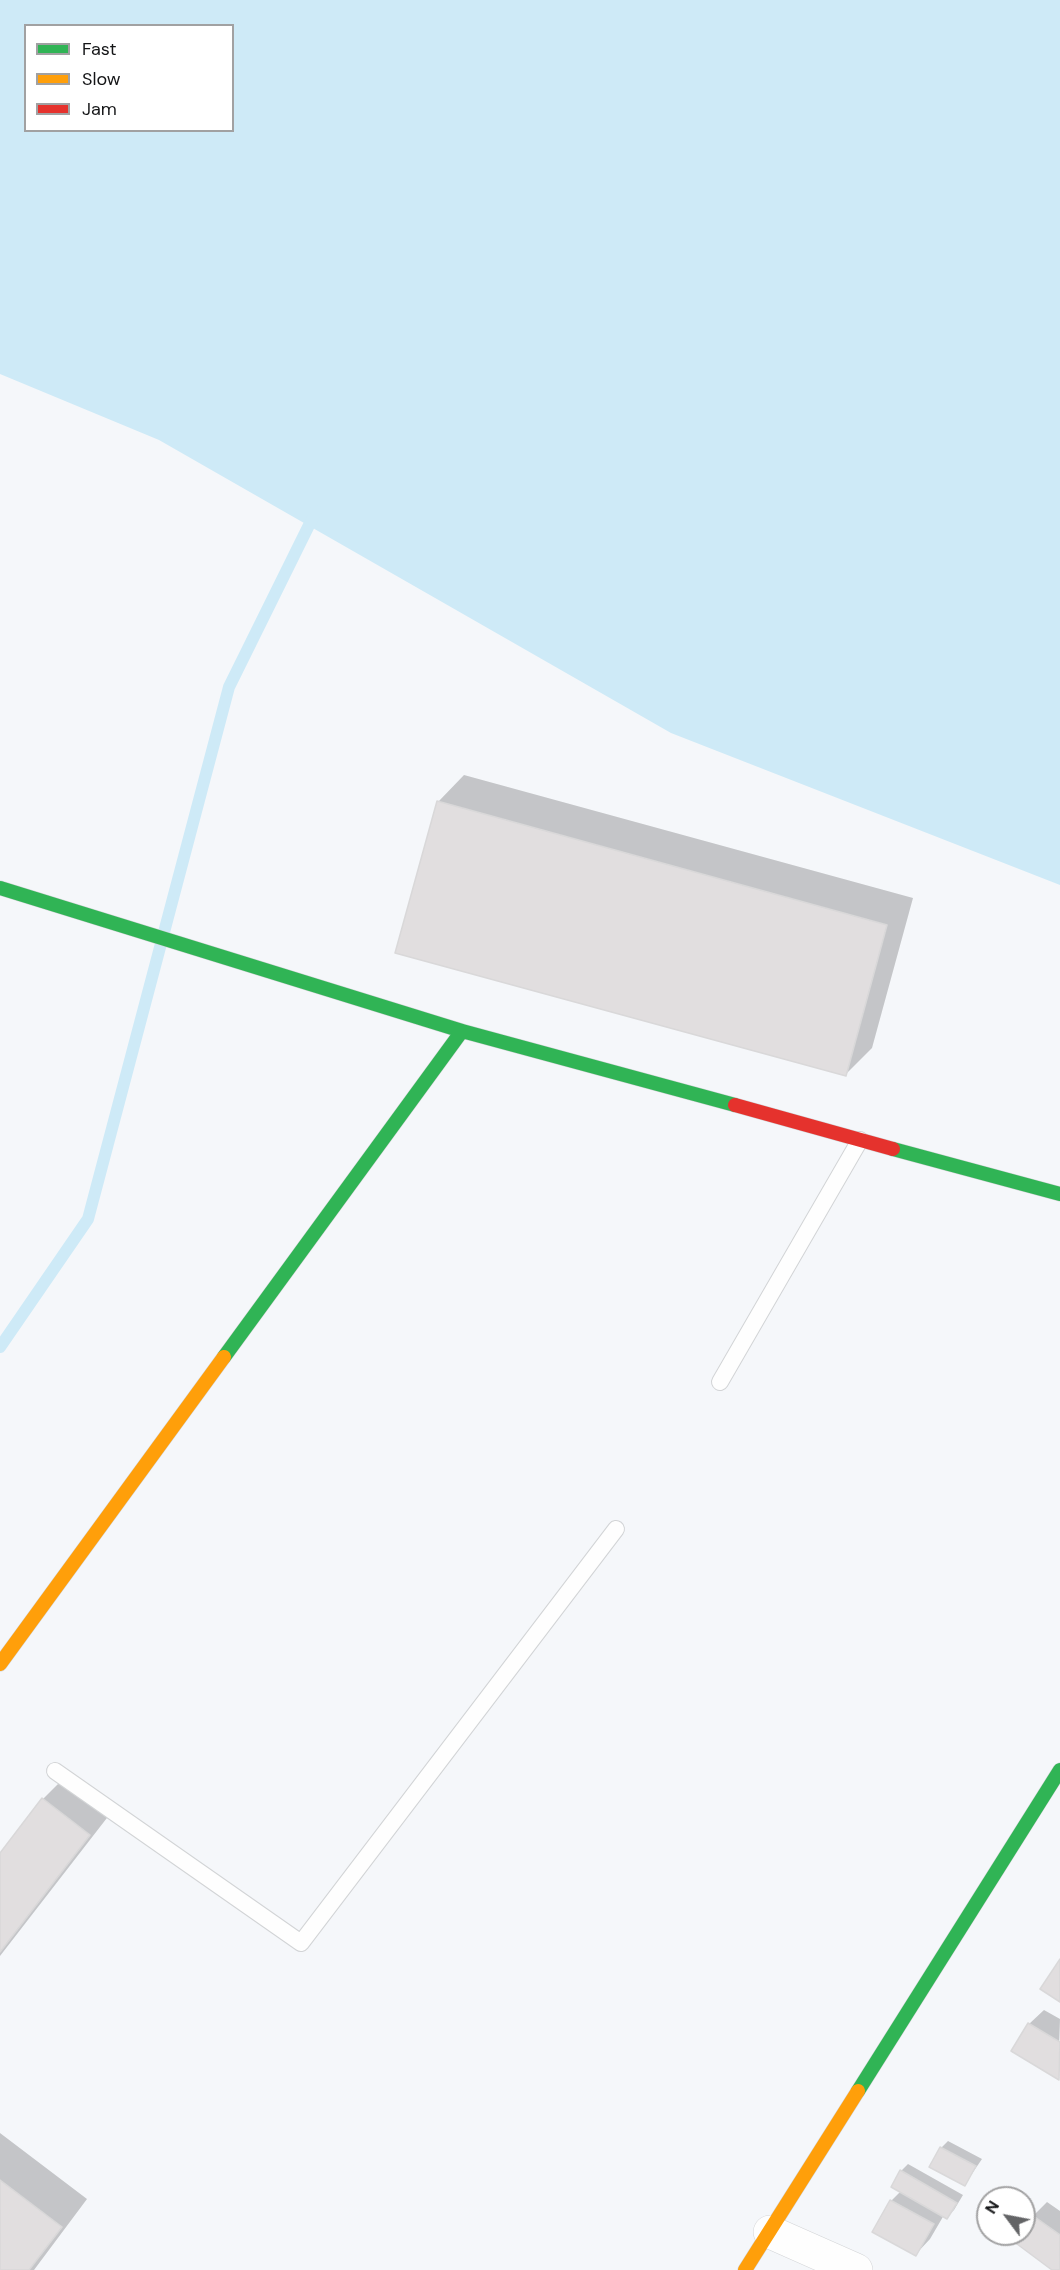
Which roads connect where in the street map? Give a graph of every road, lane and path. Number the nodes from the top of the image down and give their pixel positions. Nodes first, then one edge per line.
1 (0, 888) edge
2 (462, 1031) junction
3 (860, 1140) junction
4 (1060, 1194) edge
5 (720, 1383) dead end
6 (616, 1529) dead end
7 (0, 1664) edge
8 (1060, 1770) edge
9 (55, 1771) dead end
10 (770, 2232) junction
11 (745, 2270) edge
12 (856, 2270) edge

1 - 2 street
2 - 3 street
2 - 7 street
3 - 4 street
3 - 5 lane
6 - 9 lane
8 - 10 street
10 - 11 street
10 - 12 street

